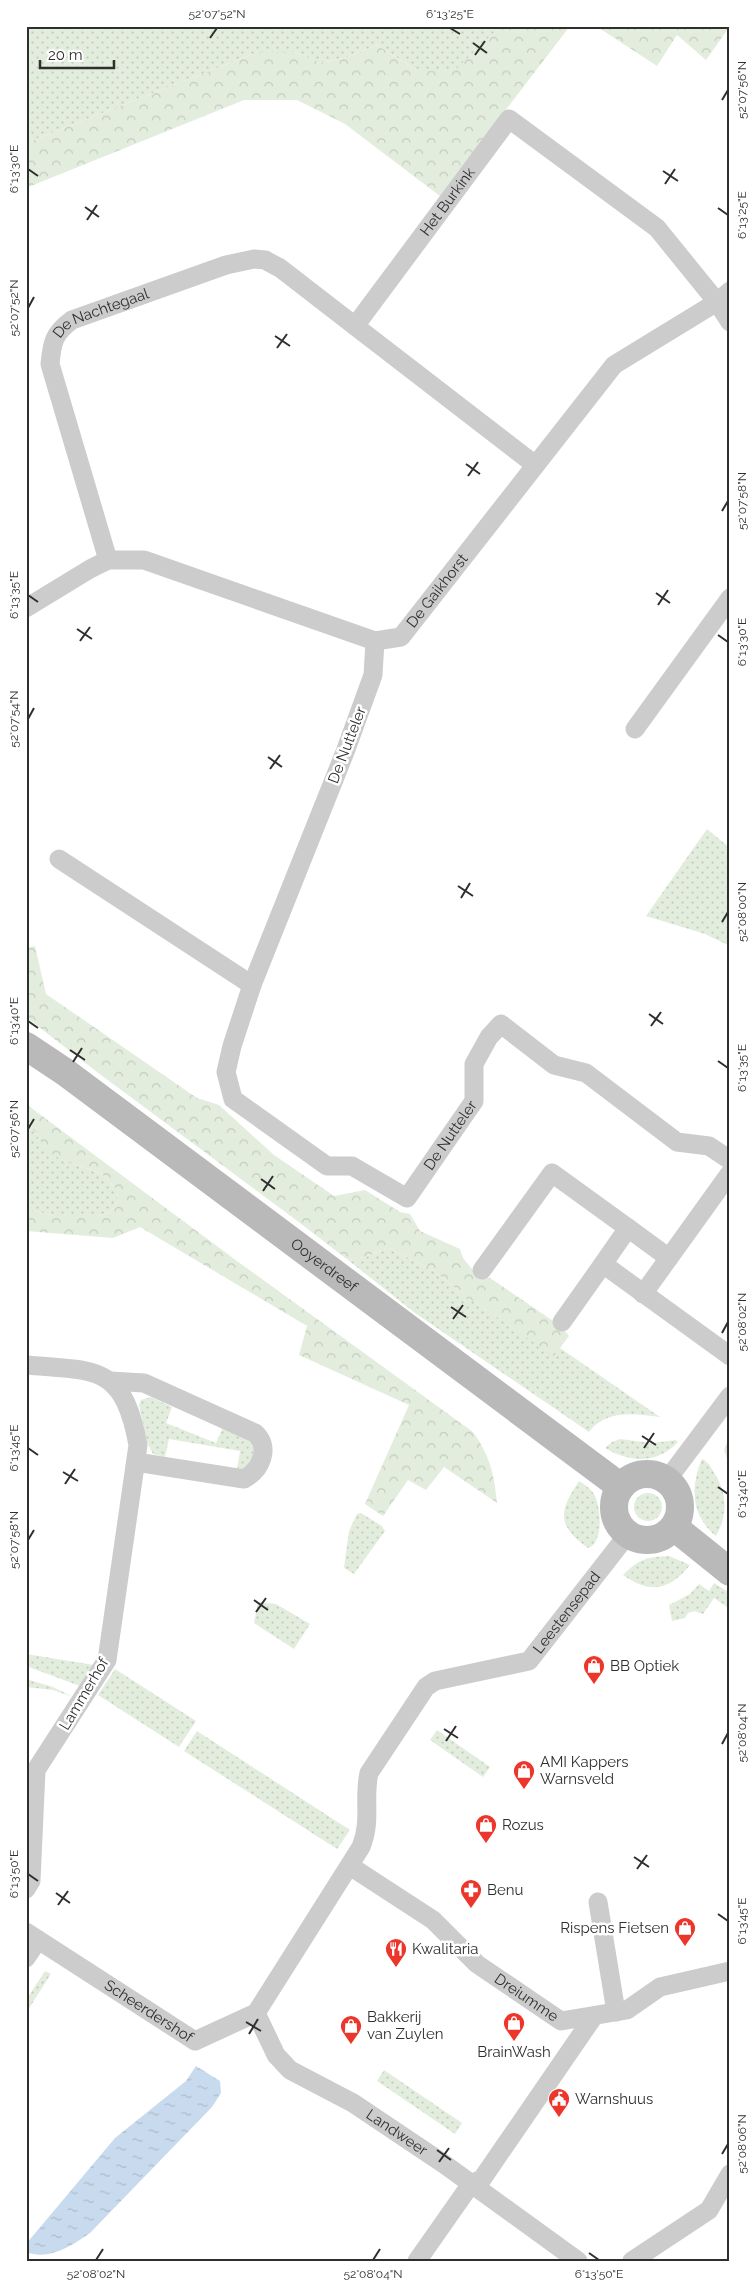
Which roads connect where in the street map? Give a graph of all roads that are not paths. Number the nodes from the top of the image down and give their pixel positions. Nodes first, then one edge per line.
1 (723, 296) edge
2 (730, 322) edge
3 (355, 326) junction
4 (534, 464) junction
5 (108, 560) junction
6 (730, 598) edge
7 (26, 608) edge
8 (375, 641) junction
9 (635, 729) dead end
10 (59, 859) dead end
11 (252, 985) junction
12 (26, 1046) edge
13 (730, 1160) edge
14 (730, 1173) edge
15 (628, 1228) junction
16 (669, 1258) junction
17 (603, 1264) junction
18 (482, 1270) dead end
19 (644, 1294) junction
20 (562, 1322) dead end
21 (730, 1356) edge
22 (26, 1365) edge
23 (110, 1380) junction
24 (730, 1396) edge
25 (136, 1462) junction
26 (667, 1480) junction
27 (621, 1487) junction
28 (674, 1527) junction
29 (628, 1534) junction
30 (730, 1572) edge
31 (350, 1866) junction
32 (26, 1889) edge
33 (598, 1902) dead end
34 (32, 1936) edge
35 (26, 1958) edge
36 (730, 1971) edge
37 (256, 2012) junction
38 (616, 2012) junction
39 (594, 2016) junction
40 (730, 2174) edge
41 (471, 2184) junction
42 (417, 2261) edge
43 (578, 2261) edge
44 (632, 2261) edge

1 - 2 street
1 - 3 street, Het Burkink
1 - 4 street, De Gaikhorst
3 - 4 street
3 - 5 street, De Nachtegaal
4 - 8 street, De Gaikhorst
5 - 7 street, De Gaikhorst
5 - 8 street, De Gaikhorst
6 - 9 street
8 - 11 street, De Nutteler
10 - 11 street
11 - 13 street, De Nutteler
12 - 27 street, Ooyerdreef
14 - 16 street
15 - 16 street
15 - 17 street
15 - 18 street
16 - 19 street
17 - 19 street
17 - 20 street
19 - 21 street
22 - 23 street
23 - 25 street, Lammerhof
23 - 25 street
24 - 26 street
25 - 32 street, Lammerhof
26 - 27 street
26 - 28 street
27 - 29 street
28 - 29 street
28 - 30 street
29 - 31 street, Leestensepad
31 - 37 street
31 - 39 street, Dreiumme
33 - 38 street
34 - 35 street
34 - 37 street, Scheerdershof
36 - 38 street, Dreiumme
37 - 41 street, Landweer
38 - 39 street, Dreiumme
39 - 41 street
40 - 44 street
41 - 42 street
41 - 43 street, Landweer

